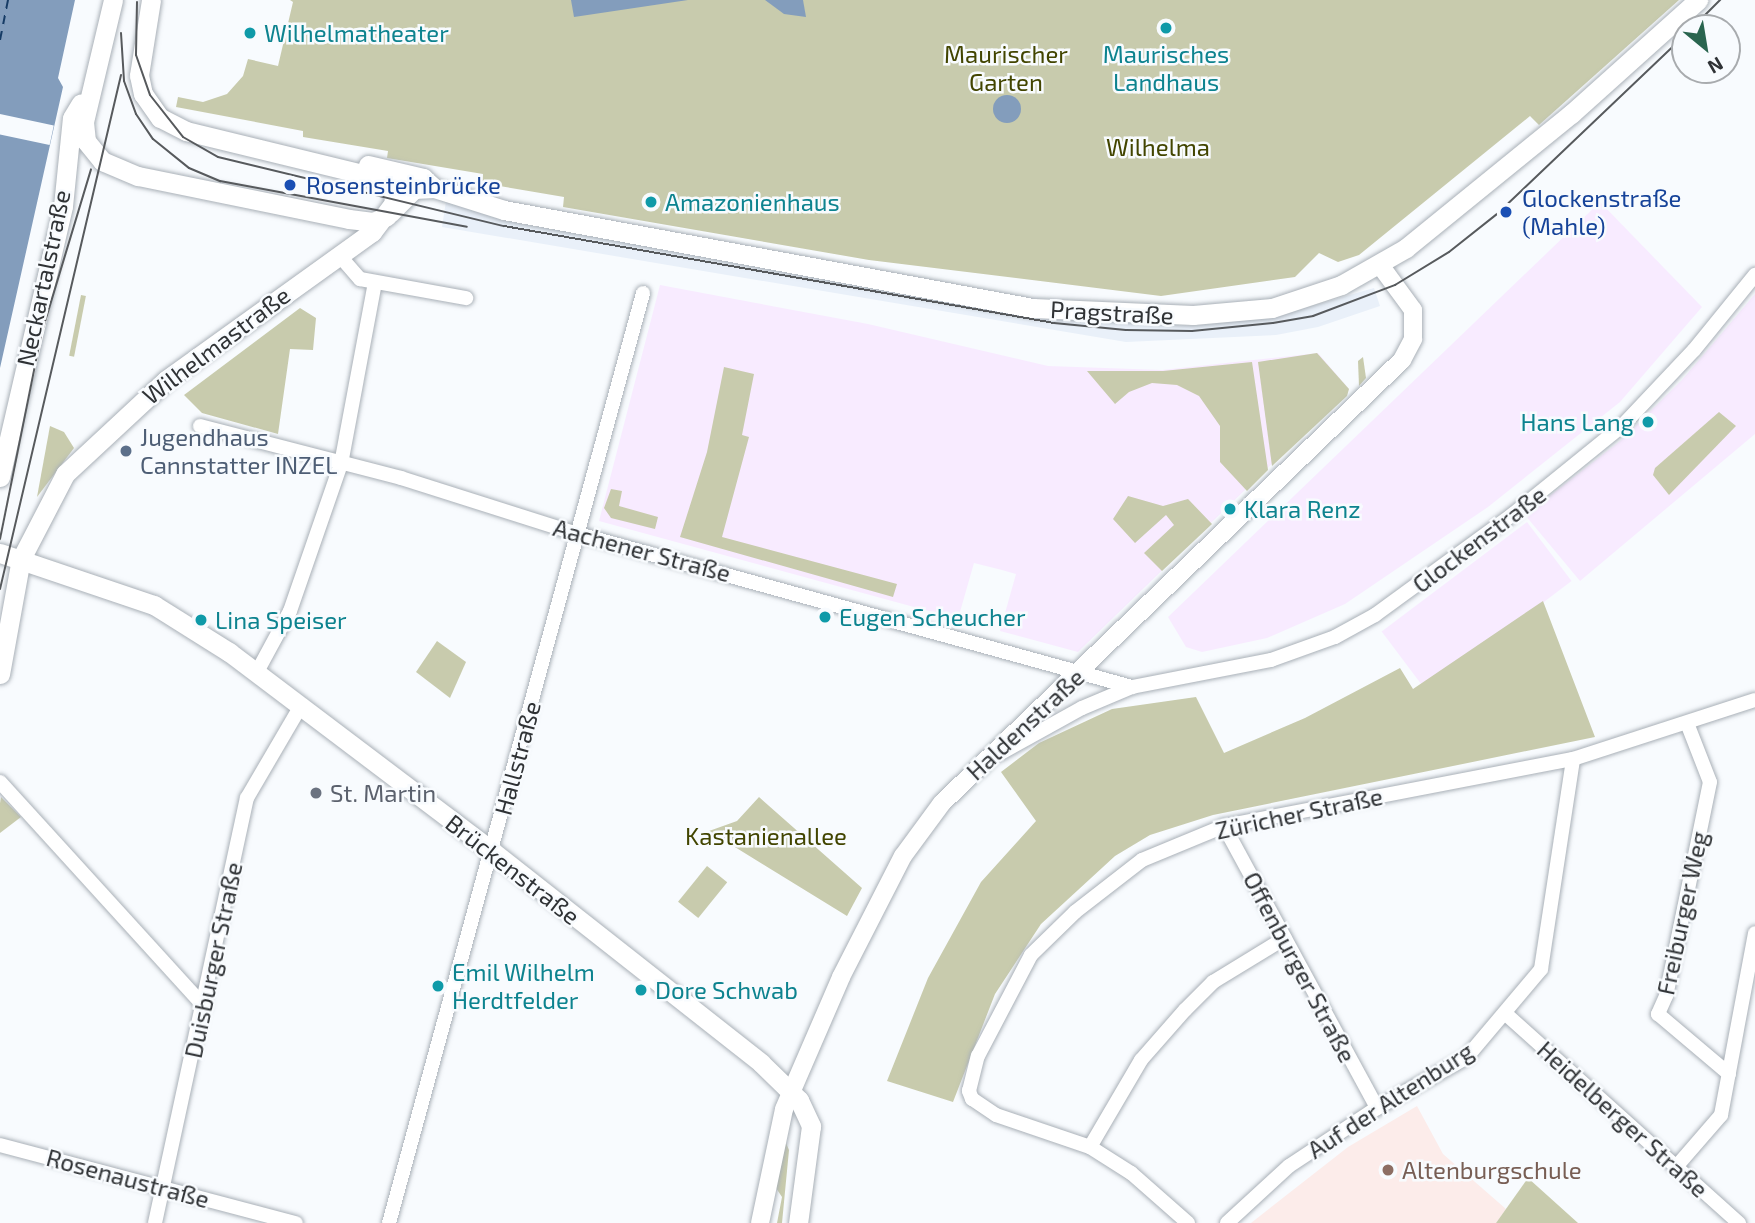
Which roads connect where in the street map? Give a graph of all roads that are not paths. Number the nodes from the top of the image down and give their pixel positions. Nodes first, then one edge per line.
1 (113, 0) edge
2 (151, 0) edge
3 (1698, 0) edge
4 (93, 85) junction
5 (347, 169) junction
6 (434, 188) junction
7 (389, 214) junction
8 (339, 255) junction
9 (1380, 265) junction
10 (1755, 275) edge
11 (375, 283) junction
12 (643, 293) dead end
13 (466, 298) dead end
14 (200, 426) dead end
15 (341, 464) junction
16 (0, 477) edge
17 (579, 534) junction
18 (0, 553) edge
19 (21, 559) junction
20 (1084, 671) junction
21 (257, 672) junction
22 (0, 674) edge
23 (1132, 687) junction
24 (1755, 700) edge
25 (299, 709) junction
26 (1687, 723) junction
27 (989, 759) junction
28 (1573, 759) junction
29 (0, 782) edge
30 (1224, 826) junction
31 (492, 851) junction
32 (1755, 933) edge
33 (1284, 938) junction
34 (204, 1006) junction
35 (1507, 1015) junction
36 (1729, 1074) junction
37 (791, 1091) junction
38 (1377, 1108) junction
39 (0, 1145) edge
40 (1090, 1147) junction
41 (1676, 1167) junction
42 (163, 1186) junction
43 (155, 1223) edge
44 (296, 1223) edge
45 (389, 1223) edge
46 (760, 1223) edge
47 (798, 1223) edge
48 (1188, 1223) edge
49 (1227, 1223) edge
50 (1739, 1223) edge

1 - 4 main road, Neckartalstraße
2 - 5 main road, Pragstraße
3 - 9 main road, Pragstraße
4 - 7 main road, Neckartalstraße
4 - 16 main road, Neckartalstraße
5 - 6 main road, Pragstraße
5 - 7 main road
6 - 7 main road
6 - 9 main road, Pragstraße
7 - 8 main road, Wilhelmastraße
8 - 11 street
8 - 19 main road, Wilhelmastraße
9 - 20 street, Haldenstraße
10 - 23 street, Glockenstraße
11 - 13 street
11 - 15 street
12 - 17 street, Hallstraße
14 - 15 street, Aachener Straße
15 - 17 street, Aachener Straße
15 - 21 street
17 - 20 street, Aachener Straße
17 - 31 street, Hallstraße
18 - 19 main road, Brückenstraße
19 - 21 main road, Brückenstraße
19 - 22 main road
20 - 23 street, Glockenstraße
20 - 27 street, Haldenstraße
21 - 25 main road, Brückenstraße
23 - 27 street, Glockenstraße
24 - 26 street, Züricher Straße
25 - 31 main road, Brückenstraße
25 - 34 street, Duisburger Straße
26 - 28 street, Züricher Straße
26 - 36 street, Freiburger Weg
27 - 37 street, Haldenstraße
28 - 30 street, Züricher Straße
28 - 35 street, Auf der Altenburg
29 - 34 street
30 - 33 street, Offenburger Straße
30 - 40 street, Züricher Straße
31 - 37 main road, Brückenstraße
31 - 45 street, Hallstraße
32 - 36 street
33 - 38 street, Offenburger Straße
33 - 40 street
34 - 42 street, Duisburger Straße
35 - 38 street, Auf der Altenburg
35 - 41 street, Heidelberger Straße
36 - 41 street
37 - 46 street, Haldenstraße
37 - 47 main road
38 - 49 street, Auf der Altenburg
39 - 42 street, Rosenaustraße
40 - 48 street
41 - 50 street, Heidelberger Straße
42 - 43 street, Duisburger Straße
42 - 44 street, Rosenaustraße

